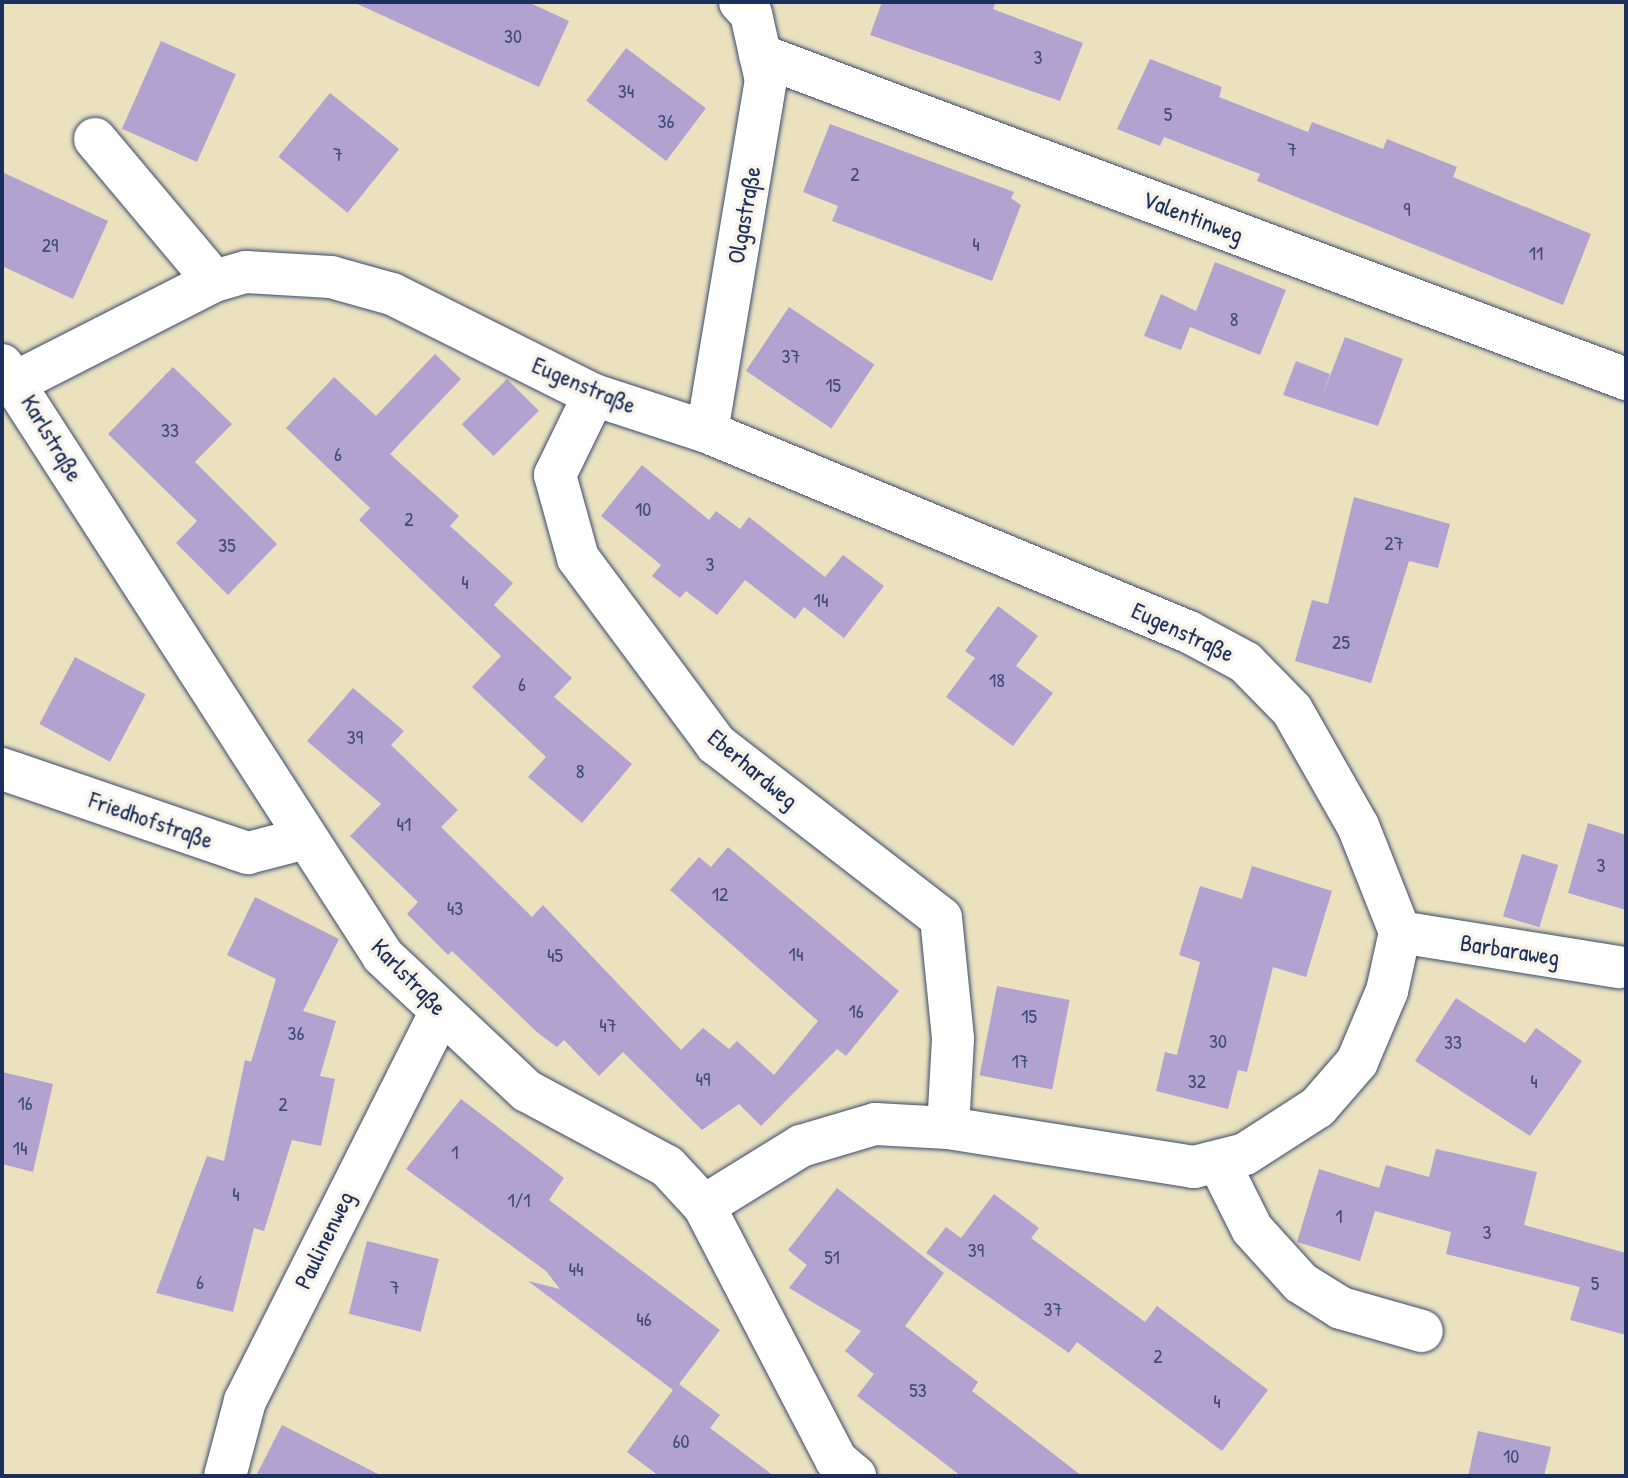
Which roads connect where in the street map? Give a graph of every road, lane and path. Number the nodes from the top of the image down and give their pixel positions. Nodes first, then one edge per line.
1 (740, 2) edge
2 (760, 55) junction
3 (95, 139) dead end
4 (214, 281) junction
5 (10, 373) edge
6 (1626, 379) edge
7 (594, 395) junction
8 (707, 432) junction
9 (2, 769) edge
10 (302, 839) junction
11 (1400, 932) junction
12 (1624, 962) edge
13 (441, 1011) junction
14 (948, 1128) junction
15 (1219, 1163) junction
16 (704, 1206) junction
17 (1422, 1331) dead end
18 (225, 1476) edge
19 (855, 1476) edge

1 - 2 street, Olgastraße
2 - 6 street, Valentinweg
2 - 8 street, Olgastraße
3 - 4 street
4 - 5 street, Eugenstraße
4 - 7 street, Eugenstraße
5 - 10 street, Karlstraße
7 - 8 street, Eugenstraße
7 - 14 street, Eberhardweg
8 - 11 street, Eugenstraße
9 - 10 street, Friedhofstraße
10 - 13 street, Karlstraße
11 - 12 street, Barbaraweg
11 - 15 street
13 - 16 street, Karlstraße
13 - 18 street, Paulinenweg
14 - 15 street
14 - 16 street
15 - 17 street
16 - 19 street, Karlstraße

